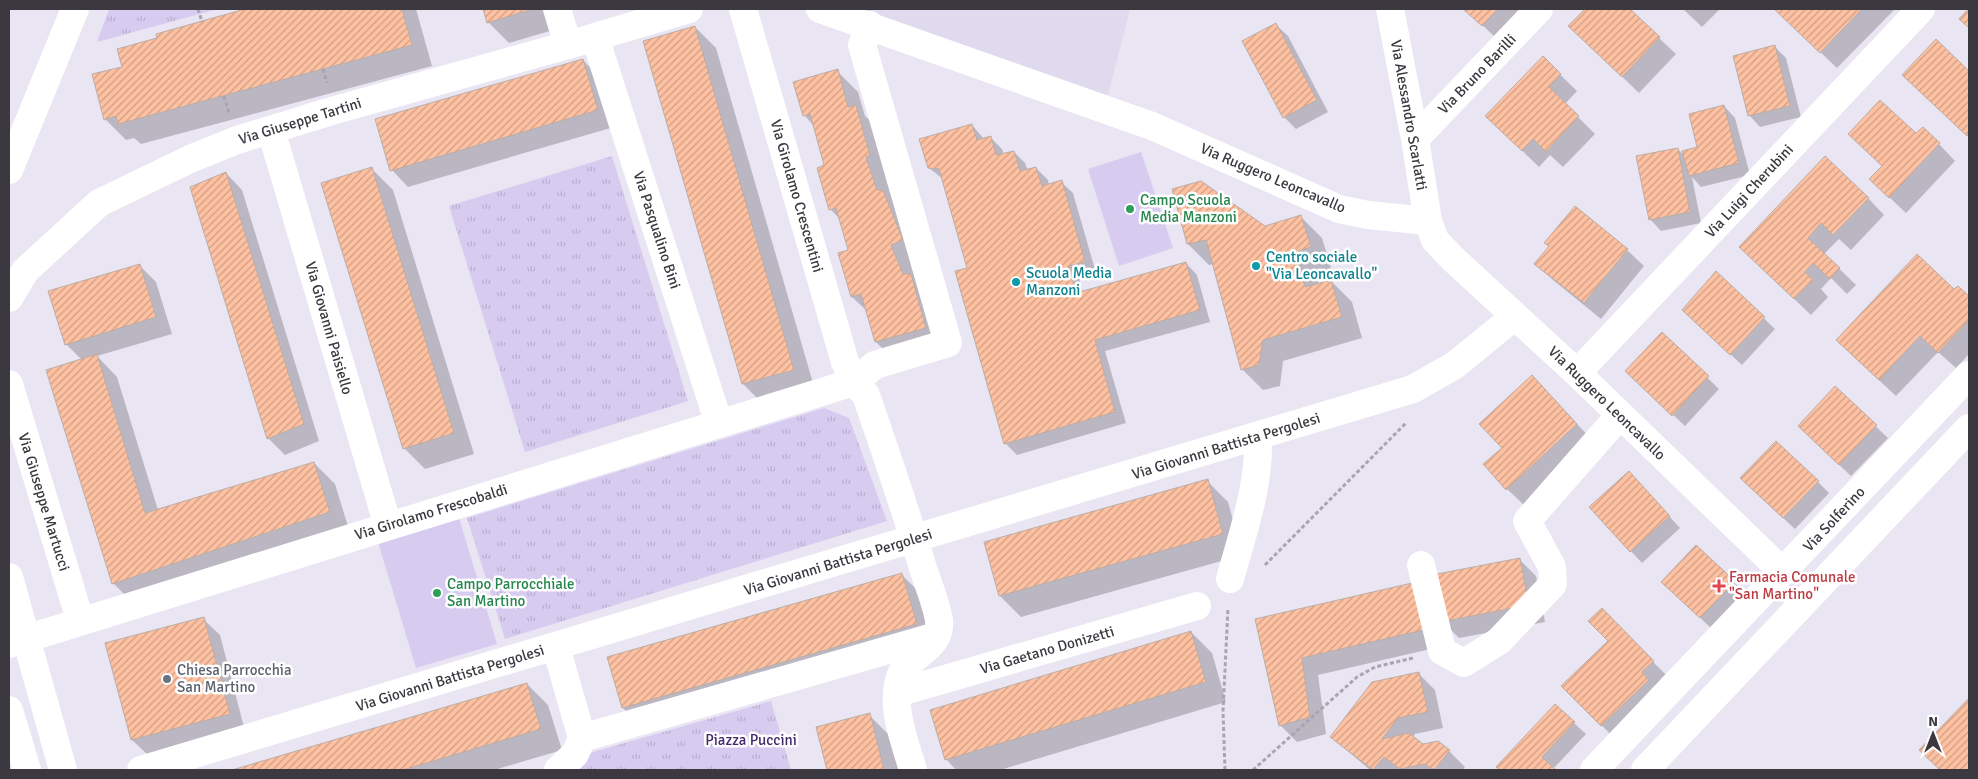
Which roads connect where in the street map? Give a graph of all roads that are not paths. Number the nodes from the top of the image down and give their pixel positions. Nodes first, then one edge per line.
1 (75, 9) edge
2 (557, 9) edge
3 (689, 9) edge
4 (743, 9) edge
5 (820, 9) edge
6 (1390, 9) edge
7 (1539, 9) edge
8 (1921, 9) edge
9 (646, 17) edge
10 (870, 26) junction
11 (595, 37) junction
12 (568, 45) junction
13 (271, 130) junction
14 (1415, 139) junction
15 (9, 170) edge
16 (1428, 221) junction
17 (9, 298) edge
18 (1516, 316) junction
19 (1577, 373) junction
20 (1969, 375) edge
21 (854, 382) junction
22 (9, 384) edge
23 (1620, 415) junction
24 (719, 424) junction
25 (1969, 428) edge
26 (1258, 436) junction
27 (388, 526) junction
28 (914, 539) junction
29 (1421, 565) dead end
30 (1783, 572) junction
31 (9, 577) edge
32 (1229, 591) road end
33 (1197, 606) dead end
34 (80, 620) junction
35 (936, 636) junction
36 (17, 641) edge
37 (556, 647) junction
38 (897, 693) junction
39 (9, 710) edge
40 (582, 738) junction
41 (26, 770) edge
42 (63, 770) edge
43 (141, 770) edge
44 (558, 770) edge
45 (913, 770) edge
46 (1594, 770) edge
47 (1645, 770) edge

1 - 15 street
2 - 12 street
3 - 9 street, Via Giuseppe Tartini
4 - 21 street, Via Girolamo Crescentini
5 - 10 street, Via Ruggero Leoncavallo
6 - 14 street, Via Alessandro Scarlatti
7 - 14 street, Via Bruno Barilli
8 - 19 street, Via Luigi Cherubini
9 - 11 street, Via Giuseppe Tartini
10 - 16 street, Via Ruggero Leoncavallo
10 - 21 street, Via Girolamo Frescobaldi
11 - 12 street, Via Giuseppe Tartini
11 - 24 street, Via Pasqualino Bini
12 - 13 street, Via Giuseppe Tartini
13 - 17 street, Via Giuseppe Tartini
13 - 27 street, Via Giovanni Paisiello
14 - 16 street, Via Alessandro Scarlatti
16 - 18 street, Via Ruggero Leoncavallo
18 - 19 street, Via Ruggero Leoncavallo
18 - 26 street, Via Giovanni Battista Pergolesi
19 - 23 street, Via Ruggero Leoncavallo
20 - 30 street, Via Solferino
21 - 24 street, Via Girolamo Frescobaldi
21 - 28 street
22 - 34 street, Via Giuseppe Martucci
23 - 29 street
23 - 30 street, Via Ruggero Leoncavallo
24 - 27 street, Via Girolamo Frescobaldi
25 - 47 street
26 - 28 street, Via Giovanni Battista Pergolesi
26 - 32 street
27 - 34 street, Via Girolamo Frescobaldi
28 - 35 street
28 - 37 street, Via Giovanni Battista Pergolesi
30 - 46 street, Via Solferino
31 - 36 street
33 - 38 street, Via Gaetano Donizetti
34 - 36 street, Via Girolamo Frescobaldi
35 - 38 street
35 - 40 street
36 - 42 street
37 - 40 street
37 - 43 street, Via Giovanni Battista Pergolesi
38 - 45 street
39 - 41 street
40 - 44 street

